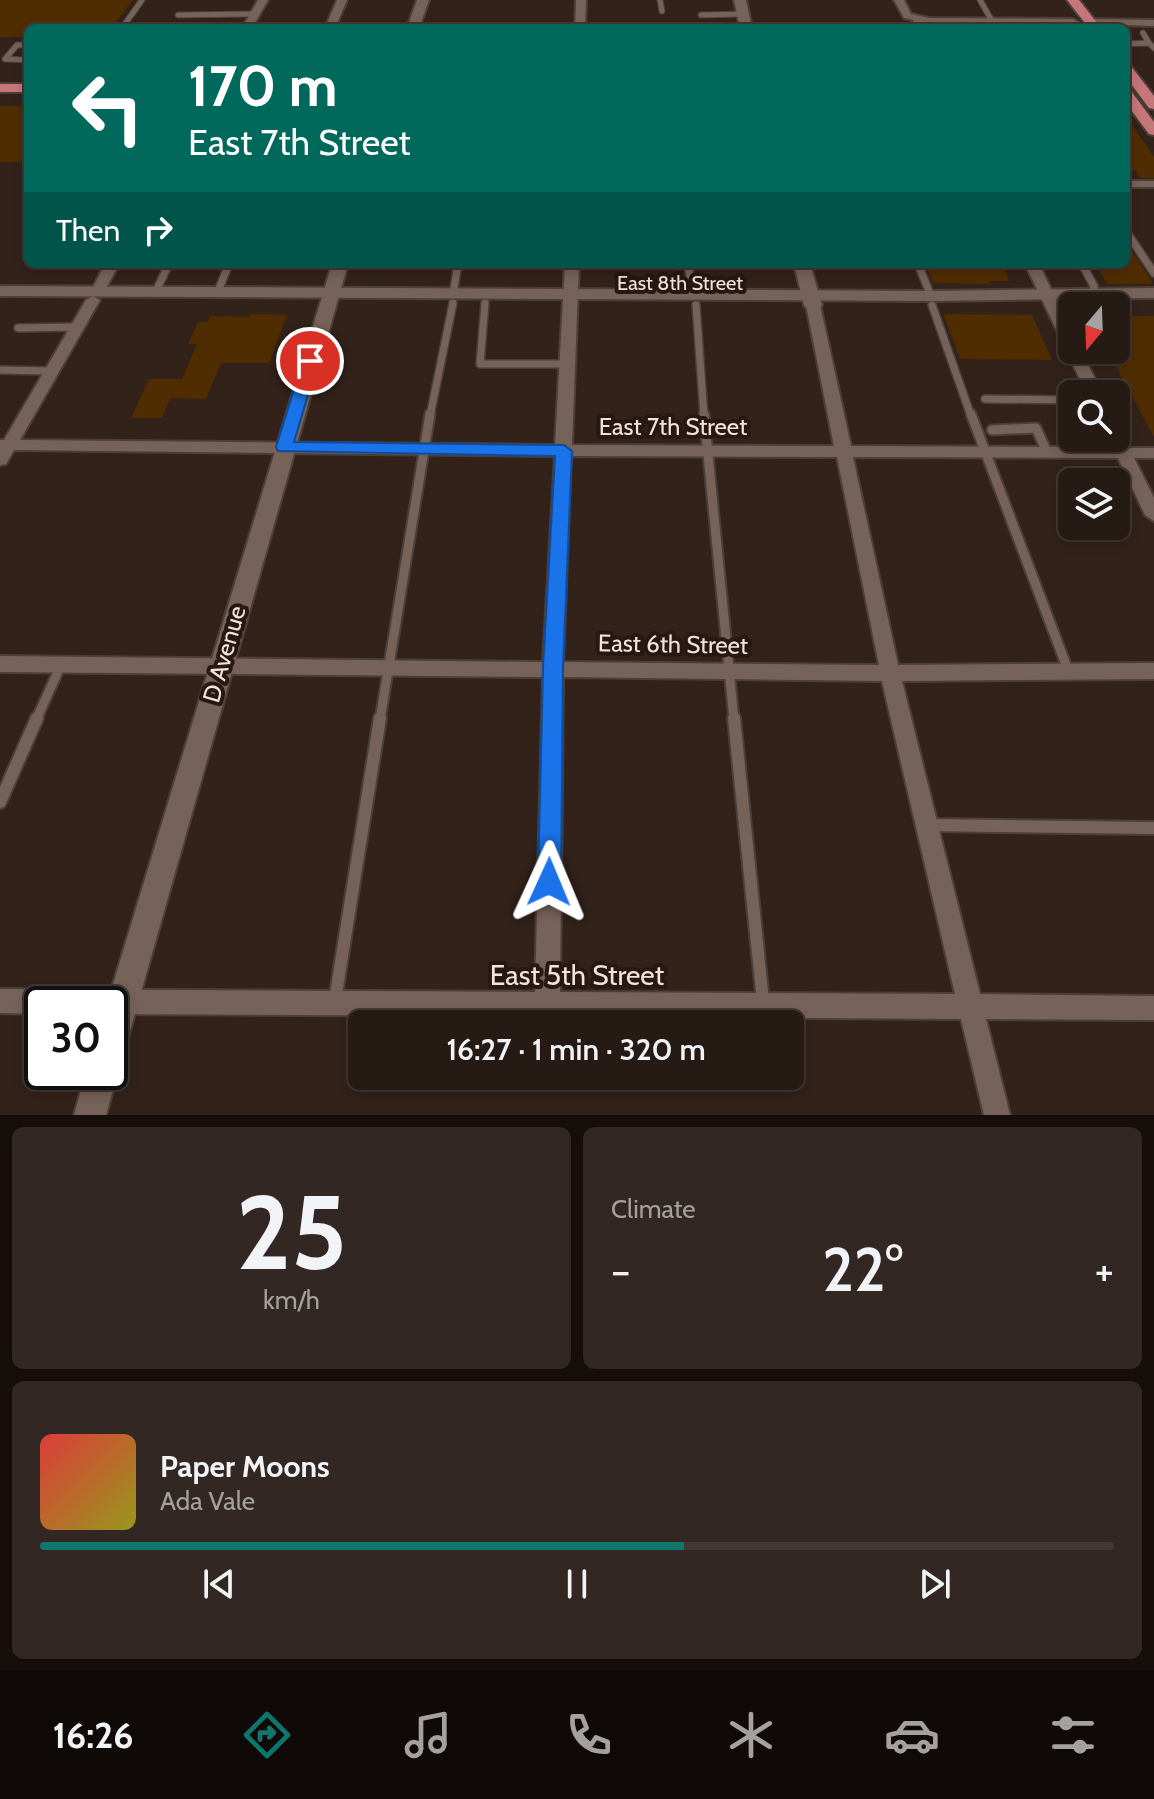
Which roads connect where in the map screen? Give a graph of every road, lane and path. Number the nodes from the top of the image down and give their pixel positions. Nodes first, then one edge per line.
1 (142, 0) edge
2 (263, 0) edge
3 (342, 0) edge
4 (423, 0) edge
5 (581, 0) edge
6 (660, 0) edge
7 (740, 0) edge
8 (899, 0) edge
9 (980, 0) edge
10 (1073, 0) edge
11 (662, 11) dead end
12 (1064, 11) dead end
13 (255, 14) junction
14 (743, 14) junction
15 (178, 15) dead end
16 (701, 15) dead end
17 (929, 21) junction
18 (1154, 23) edge
19 (125, 24) edge
20 (249, 24) edge
21 (332, 24) edge
22 (414, 24) edge
23 (580, 24) edge
24 (745, 24) edge
25 (914, 24) edge
26 (998, 24) edge
27 (1074, 24) edge
28 (1092, 24) edge
29 (1124, 24) edge
30 (1143, 33) dead end
31 (1130, 44) edge
32 (24, 45) edge
33 (1152, 46) edge
34 (24, 60) edge
35 (1130, 73) edge
36 (0, 88) edge
37 (24, 88) edge
38 (1130, 94) edge
39 (1151, 97) edge
40 (1130, 99) edge
41 (1154, 131) edge
42 (1130, 184) edge
43 (1154, 184) edge
44 (1130, 237) edge
45 (110, 268) edge
46 (167, 268) edge
47 (227, 268) edge
48 (339, 268) edge
49 (457, 268) edge
50 (572, 268) edge
51 (689, 268) edge
52 (803, 268) edge
53 (919, 268) edge
54 (1034, 268) edge
55 (1084, 268) edge
56 (1154, 273) edge
57 (0, 291) edge
58 (156, 291) junction
59 (218, 291) junction
60 (1093, 292) edge
61 (1154, 293) edge
62 (1130, 294) edge
63 (95, 295) junction
64 (330, 297) junction
65 (453, 298) junction
66 (572, 299) junction
67 (694, 300) junction
68 (812, 300) junction
69 (1058, 300) edge
70 (0, 301) edge
71 (931, 301) junction
72 (1050, 301) junction
73 (485, 303) junction
74 (1058, 303) edge
75 (1130, 307) edge
76 (1154, 308) edge
77 (1058, 318) edge
78 (77, 327) junction
79 (18, 328) dead end
80 (568, 364) junction
81 (0, 370) edge
82 (51, 371) junction
83 (985, 399) dead end
84 (1058, 400) edge
85 (992, 430) dead end
86 (4, 445) edge
87 (284, 447) junction
88 (1130, 447) edge
89 (423, 450) junction
90 (706, 450) junction
91 (564, 451) junction
92 (842, 451) junction
93 (1058, 451) edge
94 (984, 452) junction
95 (1047, 452) junction
96 (1123, 452) edge
97 (1154, 453) edge
98 (0, 460) edge
99 (1154, 515) edge
100 (0, 664) edge
101 (61, 665) junction
102 (221, 666) junction
103 (389, 667) junction
104 (553, 668) junction
105 (1068, 670) junction
106 (1154, 671) edge
107 (728, 672) junction
108 (890, 673) junction
109 (0, 802) edge
110 (927, 825) junction
111 (1154, 828) edge
112 (127, 986) edge
113 (0, 1001) edge
114 (24, 1001) edge
115 (128, 1002) edge
116 (334, 1003) junction
117 (547, 1004) junction
118 (763, 1006) junction
119 (972, 1007) junction
120 (1154, 1008) edge
121 (97, 1090) edge
122 (90, 1115) edge
123 (997, 1115) edge

1 - 19 lane
2 - 13 street
3 - 21 street
4 - 22 main road
5 - 23 street
6 - 11 lane
7 - 14 main road
8 - 17 street
9 - 26 lane
10 - 28 main road
12 - 27 main road
13 - 15 lane
13 - 20 street
14 - 16 lane
14 - 24 main road
17 - 25 street
17 - 26 street
18 - 29 street
30 - 33 lane
31 - 33 lane
32 - 34 lane
35 - 39 main road
36 - 37 main road
38 - 39 main road
40 - 41 main road
42 - 43 street
44 - 56 lane
45 - 63 street
46 - 58 lane
47 - 59 lane
48 - 64 main road, D Avenue
49 - 65 lane
50 - 66 street
51 - 67 lane
52 - 68 main road
53 - 71 lane
54 - 72 street
55 - 60 lane
57 - 63 main road, East 8th Street
58 - 59 main road, East 8th Street
58 - 63 main road, East 8th Street
59 - 64 main road, East 8th Street
61 - 62 main road, East 8th Street
63 - 64 main road, East 8th Street
63 - 70 main road, East 8th Street
63 - 78 street
64 - 65 main road, East 8th Street
64 - 87 main road, D Avenue
65 - 66 main road, East 8th Street
65 - 73 main road, East 8th Street
65 - 89 lane
66 - 67 main road, East 8th Street
66 - 73 main road, East 8th Street
66 - 80 street
67 - 68 main road, East 8th Street
67 - 90 lane
68 - 71 main road, East 8th Street
68 - 92 street
69 - 72 main road, East 8th Street
71 - 72 main road, East 8th Street
71 - 94 lane
72 - 74 main road, East 8th Street
72 - 77 street
73 - 80 lane
75 - 76 main road
78 - 79 lane
78 - 82 street
80 - 91 street
81 - 82 lane
82 - 86 street
83 - 84 lane
85 - 95 lane
86 - 87 street, East 7th Street
86 - 98 street
87 - 89 street, East 7th Street
87 - 102 main road, D Avenue
88 - 97 street, East 7th Street
89 - 91 street, East 7th Street
89 - 103 lane
90 - 91 street, East 7th Street
90 - 92 street, East 7th Street
90 - 107 lane
91 - 104 street
92 - 94 street, East 7th Street
92 - 108 street
93 - 95 street, East 7th Street
94 - 95 street, East 7th Street
94 - 105 lane
96 - 99 street
100 - 101 street, East 6th Street
101 - 102 street, East 6th Street
101 - 109 lane
102 - 103 street, East 6th Street
102 - 112 main road, D Avenue
103 - 104 street, East 6th Street
103 - 116 lane
104 - 107 street, East 6th Street
104 - 117 street
105 - 106 street, East 6th Street
105 - 108 street, East 6th Street
107 - 108 street, East 6th Street
107 - 118 lane
108 - 110 street
110 - 111 lane
110 - 119 street
113 - 114 street, East 5th Street
115 - 116 street, East 5th Street
116 - 117 street, East 5th Street
117 - 118 street, East 5th Street
118 - 119 street, East 5th Street
119 - 120 street, East 5th Street
119 - 123 street
121 - 122 main road

